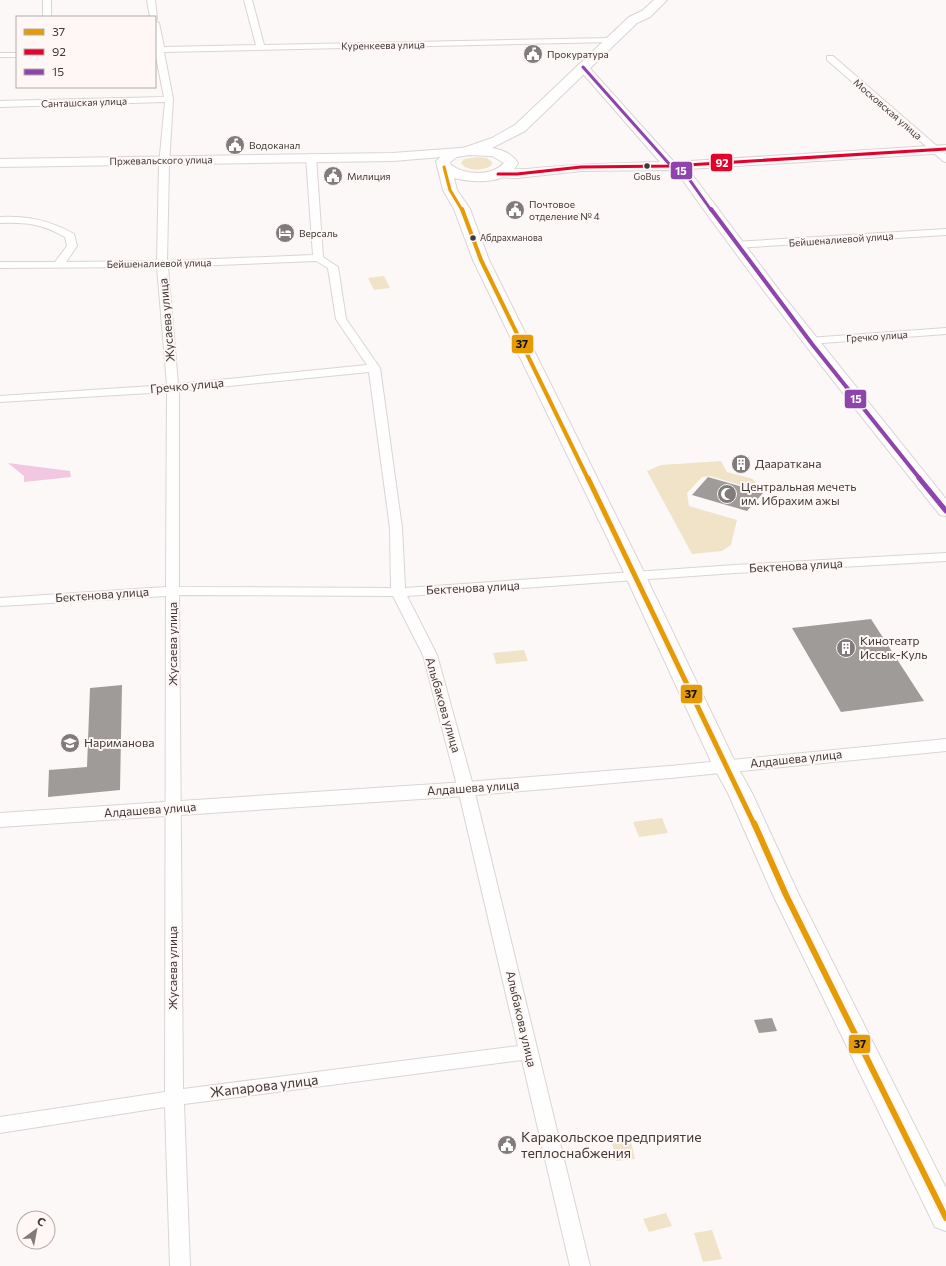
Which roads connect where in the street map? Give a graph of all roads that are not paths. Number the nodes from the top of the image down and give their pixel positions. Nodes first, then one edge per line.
1 (47, 0) edge
2 (152, 0) edge
3 (248, 0) edge
4 (645, 0) edge
5 (661, 0) edge
6 (47, 16) edge
7 (154, 16) edge
8 (633, 20) junction
9 (156, 36) edge
10 (611, 40) junction
11 (260, 47) junction
12 (157, 50) edge
13 (16, 55) edge
14 (0, 56) edge
15 (830, 58) dead end
16 (583, 67) junction
17 (168, 99) junction
18 (0, 104) edge
19 (520, 128) junction
20 (941, 150) edge
21 (465, 152) junction
22 (418, 156) junction
23 (311, 157) junction
24 (506, 158) junction
25 (946, 159) edge
26 (165, 160) junction
27 (0, 163) edge
28 (443, 166) junction
29 (671, 166) junction
30 (581, 167) junction
31 (494, 175) junction
32 (467, 198) junction
33 (0, 220) edge
34 (946, 232) edge
35 (735, 245) junction
36 (318, 258) junction
37 (0, 264) edge
38 (162, 264) junction
39 (58, 265) junction
40 (946, 331) edge
41 (809, 341) junction
42 (374, 368) junction
43 (173, 388) junction
44 (0, 399) edge
45 (946, 511) edge
46 (946, 557) edge
47 (636, 576) junction
48 (173, 591) junction
49 (398, 592) junction
50 (0, 602) edge
51 (946, 745) edge
52 (725, 766) junction
53 (466, 789) junction
54 (172, 808) junction
55 (0, 820) edge
56 (529, 1052) junction
57 (174, 1098) junction
58 (0, 1126) edge
59 (946, 1218) edge
60 (180, 1266) edge
61 (580, 1266) edge

1 - 6 street
2 - 7 street
3 - 11 street
4 - 8 highway
5 - 8 highway
8 - 10 highway
9 - 12 street, Жусаева улица
10 - 11 street, Куренкеева улица
10 - 16 highway
11 - 12 street, Куренкеева улица
12 - 17 street, Жусаева улица
13 - 14 street
15 - 20 street, Московская улица
16 - 19 highway
16 - 29 main road
17 - 18 street, Санташская улица
17 - 26 street, Жусаева улица
19 - 21 highway
19 - 24 highway
20 - 25 street, Московская улица
20 - 29 main road
21 - 22 main road, Пржевальского улица
21 - 24 highway
21 - 28 highway
22 - 23 main road, Пржевальского улица
22 - 28 main road, Пржевальского улица
23 - 26 main road, Пржевальского улица
23 - 36 street
24 - 30 main road
24 - 31 highway
26 - 27 main road, Пржевальского улица
26 - 38 street, Жусаева улица
28 - 31 highway
28 - 32 highway
29 - 30 main road
29 - 35 main road
30 - 31 main road
31 - 32 highway
32 - 47 highway
33 - 39 street
34 - 35 street, Бейшеналиевой улица
35 - 41 main road
36 - 38 street, Бейшеналиевой улица
36 - 42 street, Алыбакова улица
37 - 39 street, Бейшеналиевой улица
38 - 39 street, Бейшеналиевой улица
38 - 43 street, Жусаева улица
40 - 41 street, Гречко улица
41 - 45 main road
42 - 43 street, Гречко улица
42 - 49 street, Алыбакова улица
43 - 44 street, Гречко улица
43 - 48 street, Жусаева улица
46 - 47 street, Бектенова улица
47 - 49 street, Бектенова улица
47 - 52 highway
48 - 49 street, Бектенова улица
48 - 50 street, Бектенова улица
48 - 54 street, Жусаева улица
49 - 53 street, Алыбакова улица
51 - 52 street, Алдашева улица
52 - 53 street, Алдашева улица
52 - 59 highway
53 - 54 street, Алдашева улица
53 - 56 street, Алыбакова улица
54 - 55 street, Алдашева улица
54 - 57 street, Жусаева улица
56 - 57 street, Жапарова улица
56 - 61 street, Алыбакова улица
57 - 58 street, Жапарова улица
57 - 60 street, Жусаева улица

